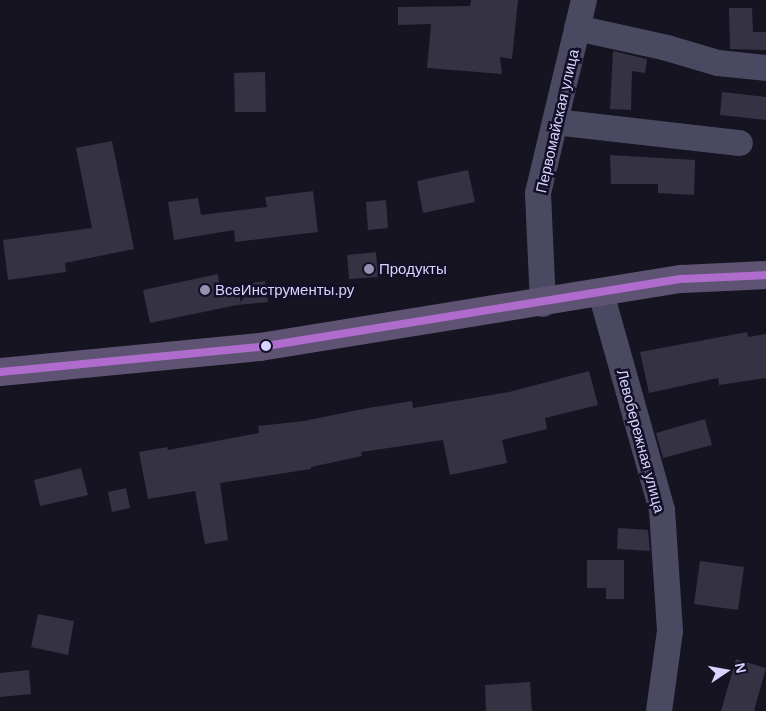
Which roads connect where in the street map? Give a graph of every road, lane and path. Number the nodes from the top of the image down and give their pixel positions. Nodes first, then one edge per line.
1 (584, 0) edge
2 (578, 28) junction
3 (766, 68) edge
4 (555, 122) junction
5 (740, 143) dead end
6 (766, 275) edge
7 (600, 293) junction
8 (543, 304) junction
9 (0, 372) edge
10 (659, 711) edge

1 - 2 street, Первомайская улица
2 - 3 street
2 - 4 street, Первомайская улица
4 - 5 street
4 - 8 street, Первомайская улица
6 - 7 main road
7 - 8 main road
7 - 10 street, Левобережная улица
8 - 9 main road

